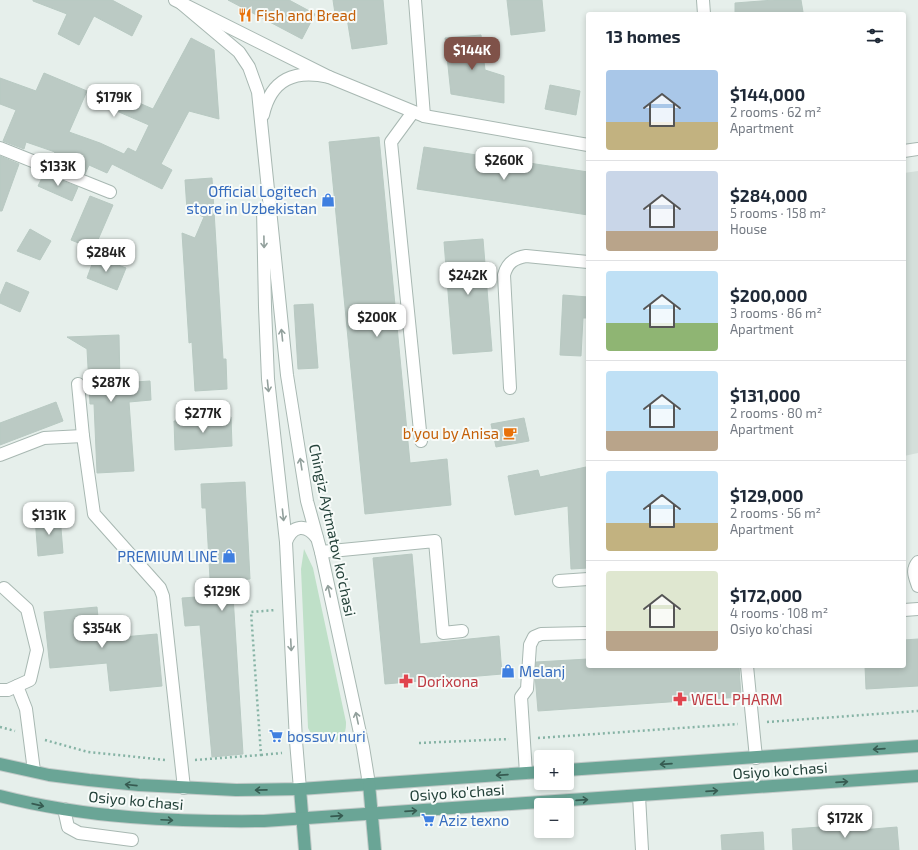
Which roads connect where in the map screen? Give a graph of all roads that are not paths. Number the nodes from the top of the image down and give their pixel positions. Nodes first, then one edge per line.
1 (415, 0) edge
2 (703, 0) edge
3 (180, 1) edge
4 (704, 12) edge
5 (329, 77) junction
6 (418, 114) junction
7 (262, 119) junction
8 (586, 145) edge
9 (0, 148) edge
10 (918, 149) edge
11 (906, 151) edge
12 (110, 192) dead end
13 (586, 262) edge
14 (78, 384) dead end
15 (510, 388) dead end
16 (82, 436) junction
17 (421, 441) dead end
18 (0, 455) edge
19 (317, 538) junction
20 (286, 542) junction
21 (321, 552) junction
22 (918, 562) edge
23 (586, 579) edge
24 (559, 581) dead end
25 (918, 586) edge
26 (4, 588) dead end
27 (918, 609) edge
28 (906, 610) edge
29 (462, 631) dead end
30 (586, 633) edge
31 (747, 668) edge
32 (17, 686) junction
33 (0, 690) edge
34 (918, 746) edge
35 (756, 758) junction
36 (0, 764) edge
37 (574, 770) edge
38 (34, 771) junction
39 (534, 772) edge
40 (526, 773) junction
41 (918, 776) edge
42 (369, 784) junction
43 (184, 788) junction
44 (300, 788) junction
45 (0, 796) edge
46 (639, 796) junction
47 (64, 809) junction
48 (372, 814) junction
49 (302, 819) junction
50 (132, 840) dead end
51 (305, 850) edge
52 (375, 850) edge
53 (642, 850) edge

1 - 6 street
2 - 4 street
3 - 5 street
3 - 7 street, Chingiz Aytmatov ko'chasi
5 - 6 street
5 - 7 street
6 - 8 street
6 - 17 street
19 -> 7 street, Chingiz Aytmatov ko'chasi
7 -> 20 street, Chingiz Aytmatov ko'chasi
9 - 12 street
10 - 11 street
13 - 15 street
14 - 16 street
16 - 18 street
16 - 43 street
19 - 20 street
19 - 21 street, Chingiz Aytmatov ko'chasi
20 -> 44 street, Chingiz Aytmatov ko'chasi
21 - 29 street
42 -> 21 street, Chingiz Aytmatov ko'chasi
22 - 25 street
23 - 24 street
26 - 32 street
27 - 28 street
30 - 40 street
31 - 35 street
32 - 33 street
32 - 38 street
34 -> 35 main road, Osiyo ko'chasi
35 -> 37 main road, Osiyo ko'chasi
36 - 38 main road, Osiyo ko'chasi
43 -> 38 main road, Osiyo ko'chasi
39 - 40 main road, Osiyo ko'chasi
40 -> 42 main road, Osiyo ko'chasi
46 -> 41 main road, Osiyo ko'chasi
42 - 44 main road, Osiyo ko'chasi
42 - 48 main road, Chingiz Aytmatov ko'chasi
44 -> 43 main road, Osiyo ko'chasi
44 - 49 main road, Chingiz Aytmatov ko'chasi
45 -> 47 main road, Osiyo ko'chasi
48 -> 46 main road, Osiyo ko'chasi
46 - 53 street
47 -> 49 main road, Osiyo ko'chasi
47 - 50 street
49 -> 48 main road, Osiyo ko'chasi
48 - 52 main road, Chingiz Aytmatov ko'chasi
49 - 51 main road, Chingiz Aytmatov ko'chasi

